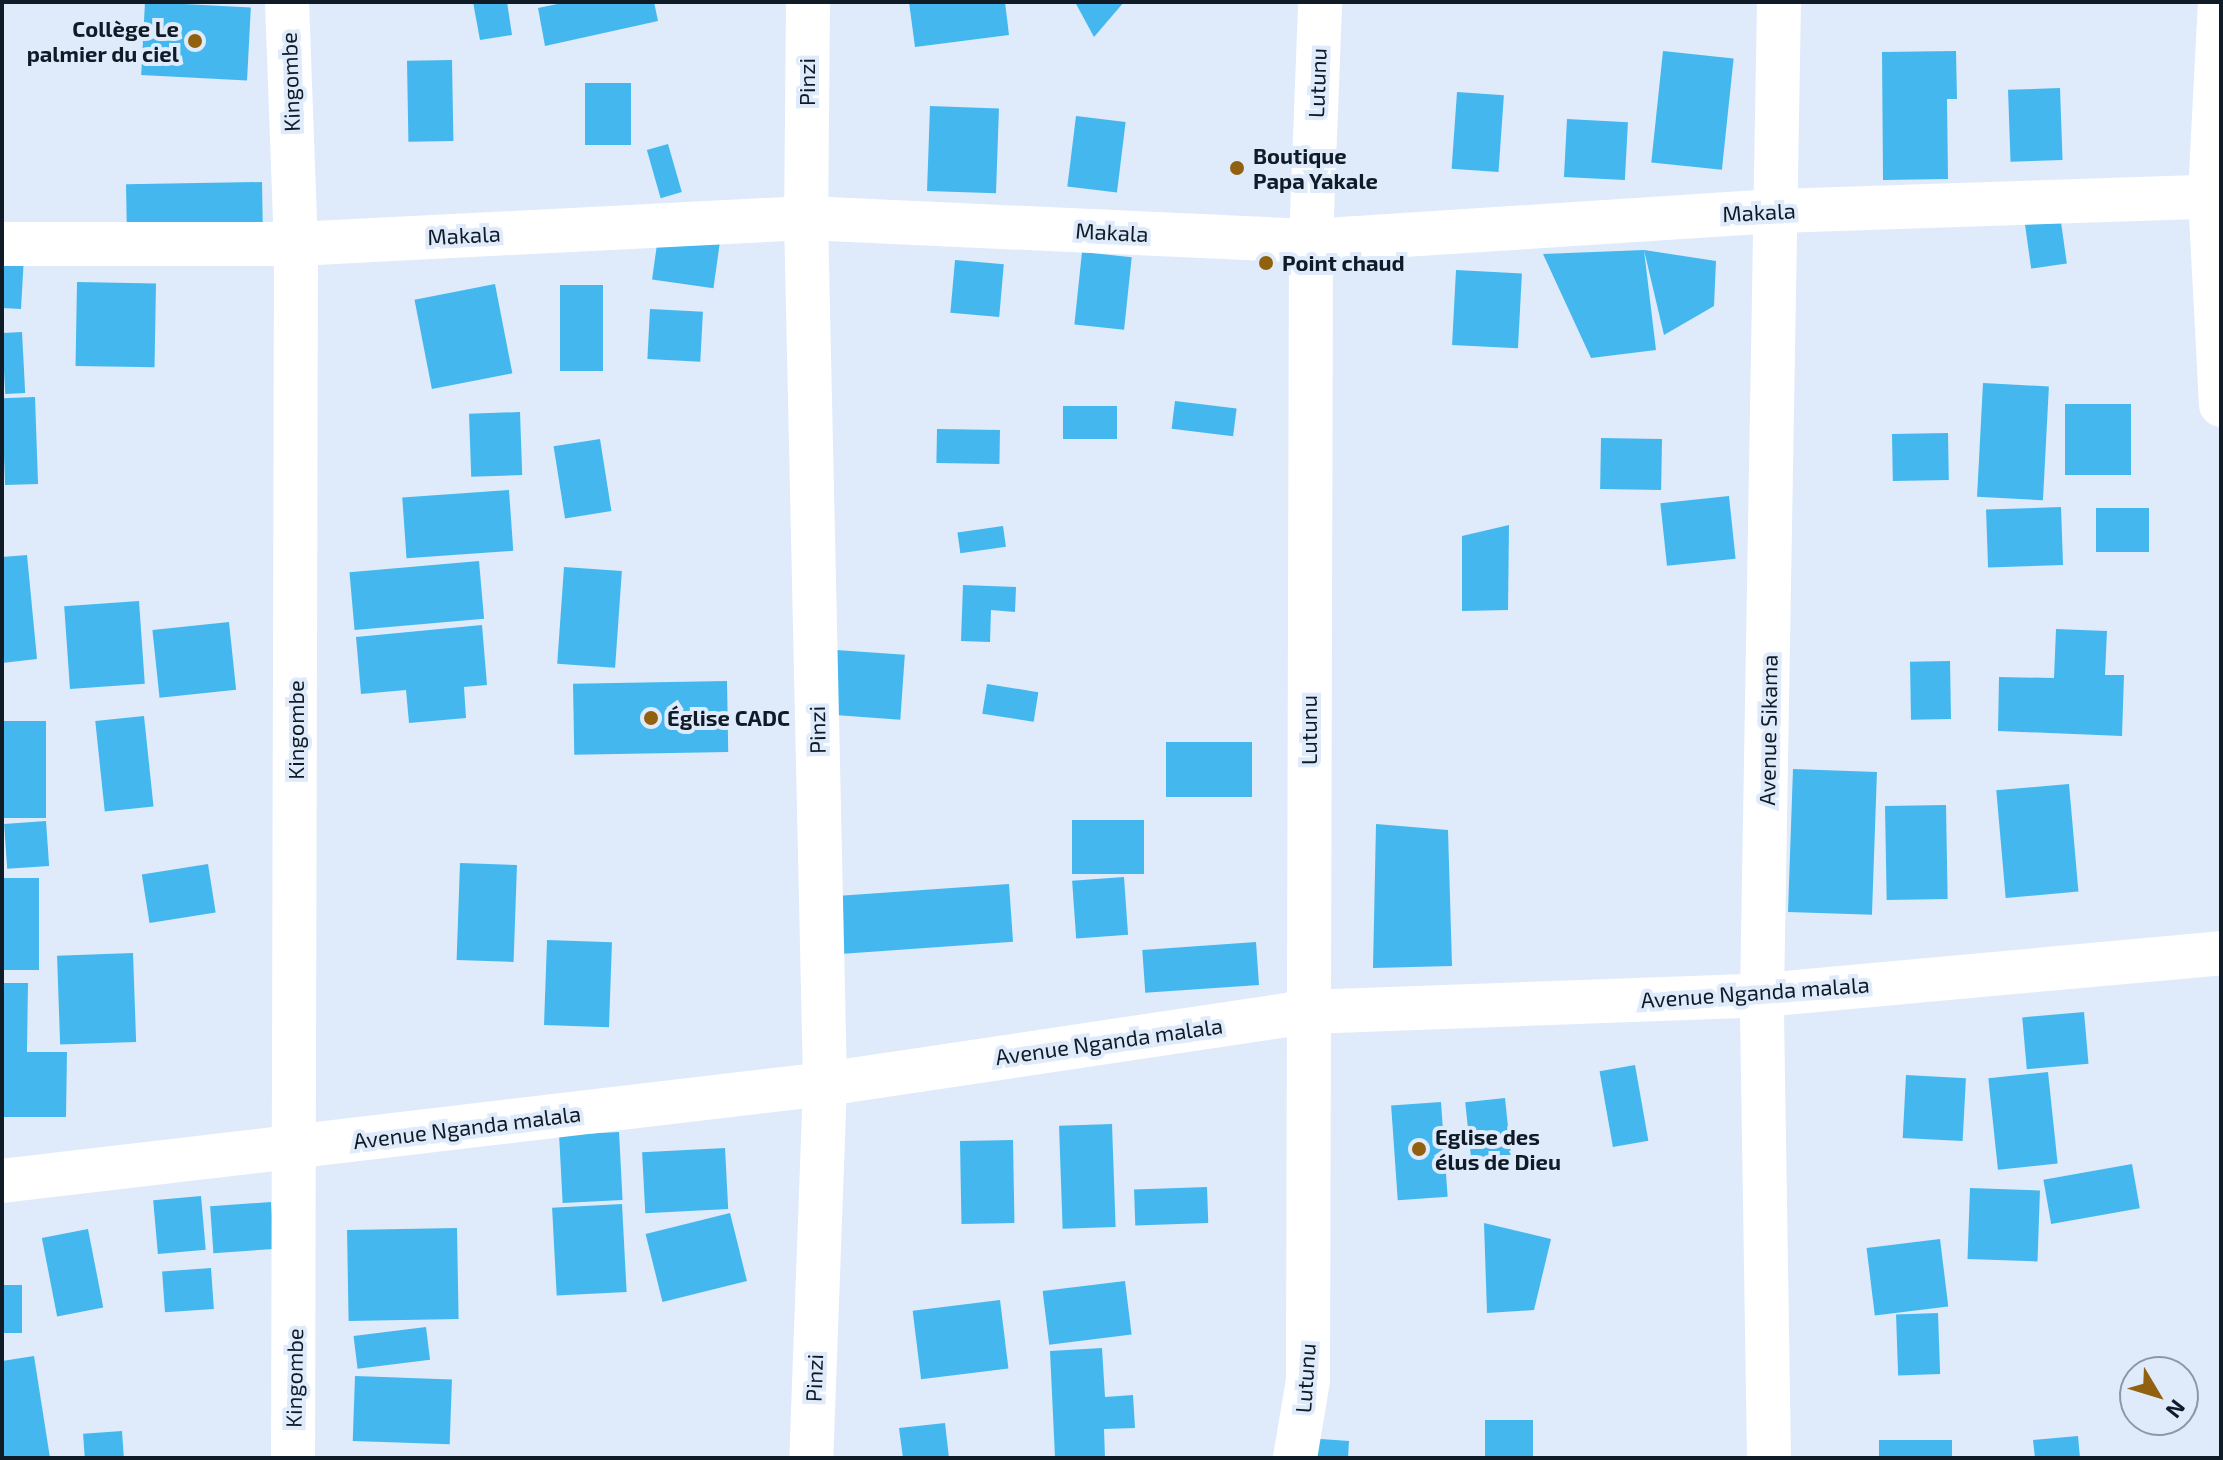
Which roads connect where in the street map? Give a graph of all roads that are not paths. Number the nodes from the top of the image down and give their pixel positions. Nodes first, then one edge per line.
1 (287, 2) edge
2 (808, 2) edge
3 (1320, 2) edge
4 (1779, 2) edge
5 (2220, 2) edge
6 (2216, 196) edge
7 (1778, 211) junction
8 (806, 218) junction
9 (1311, 241) junction
10 (2, 244) edge
11 (296, 244) junction
12 (2221, 405) edge
13 (2221, 953) edge
14 (1762, 995) junction
15 (1308, 1012) junction
16 (825, 1084) junction
17 (297, 1147) junction
18 (2, 1181) edge
19 (293, 1458) edge
20 (811, 1458) edge
21 (1295, 1458) edge
22 (1769, 1458) edge

1 - 11 street, Kingombe
2 - 8 street, Pinzi
3 - 9 street, Lutunu
4 - 7 street, Avenue Sikama
5 - 6 street
6 - 7 street, Makala
6 - 12 street
7 - 9 street, Makala
7 - 14 street, Avenue Sikama
8 - 9 street, Makala
8 - 11 street, Makala
8 - 16 street, Pinzi
9 - 15 street, Lutunu
10 - 11 street, Makala
11 - 17 street, Kingombe
13 - 14 street, Avenue Nganda malala
14 - 15 street, Avenue Nganda malala
14 - 22 street, Avenue Sikama
15 - 16 street, Avenue Nganda malala
15 - 21 street, Lutunu
16 - 17 street, Avenue Nganda malala
16 - 20 street, Pinzi
17 - 18 street, Avenue Nganda malala
17 - 19 street, Kingombe

